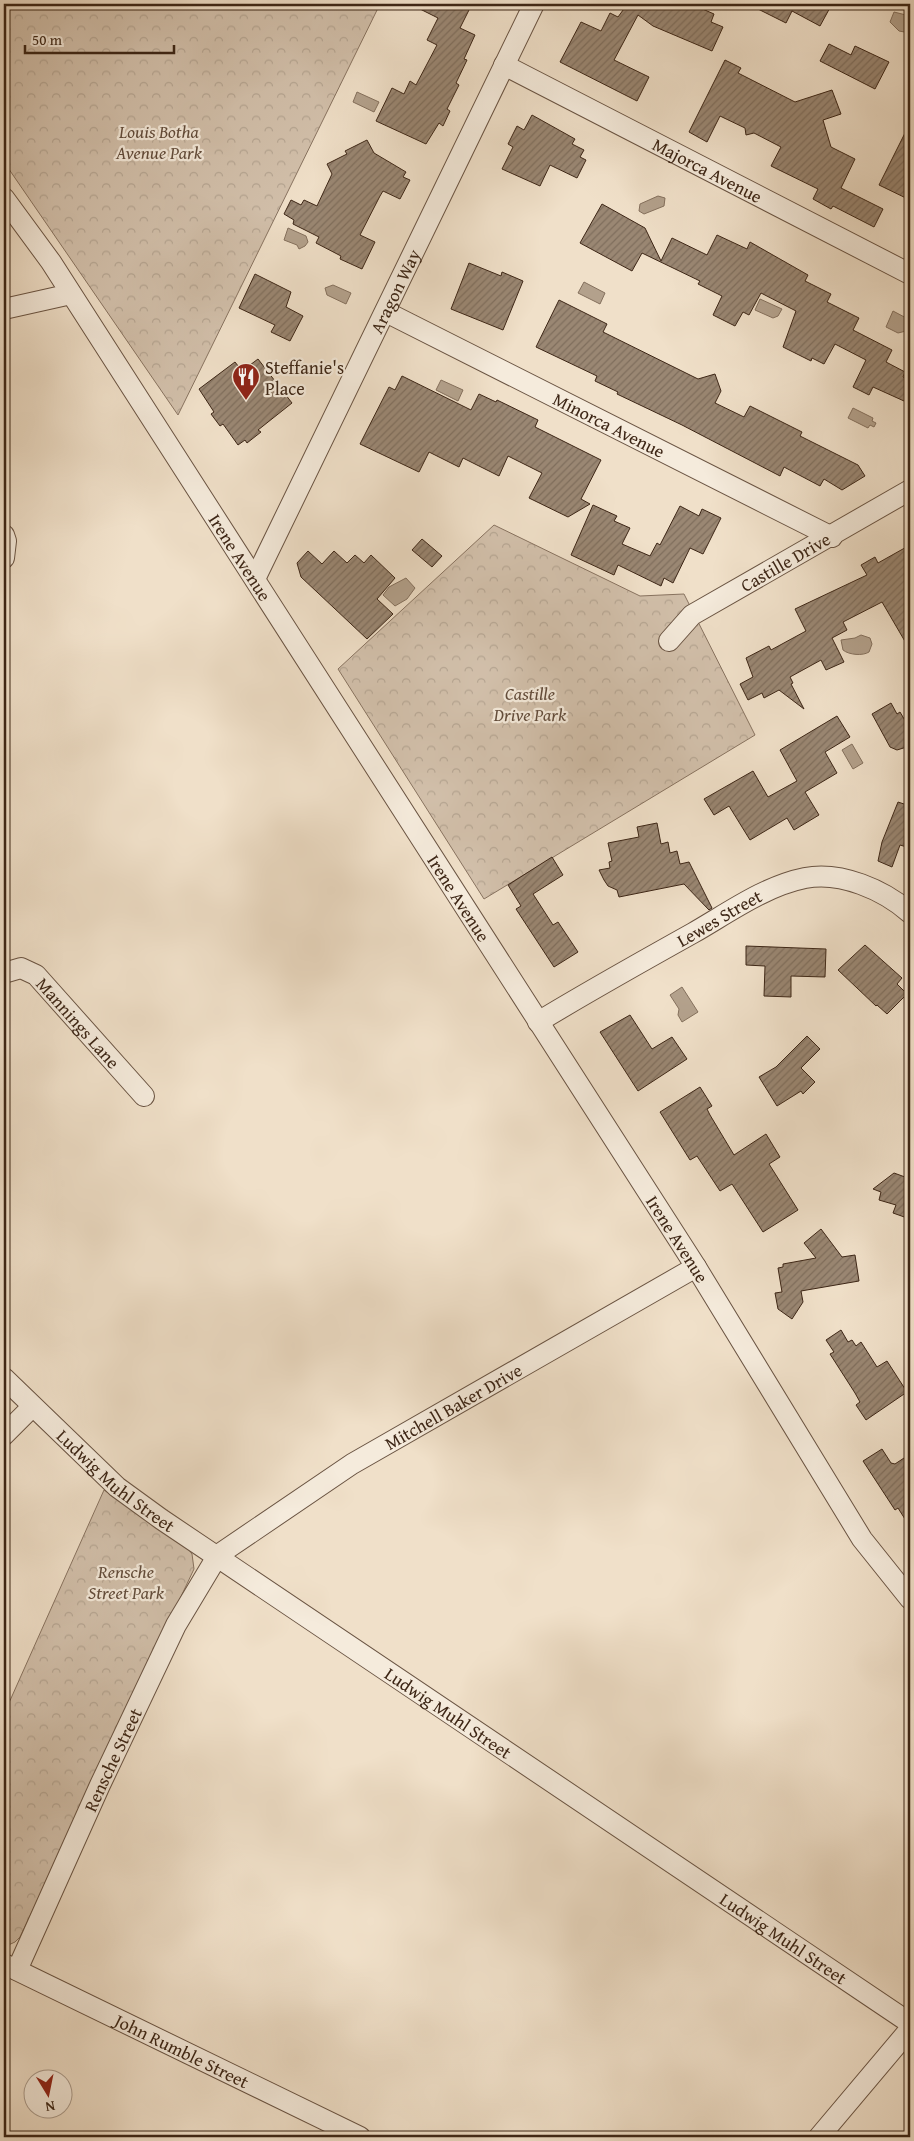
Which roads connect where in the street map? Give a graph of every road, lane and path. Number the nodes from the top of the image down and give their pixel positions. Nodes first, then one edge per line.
1 (534, 4) edge
2 (504, 65) junction
3 (4, 198) edge
4 (910, 274) edge
5 (71, 294) junction
6 (4, 309) edge
7 (386, 312) junction
8 (910, 490) edge
9 (4, 535) edge
10 (832, 537) junction
11 (4, 558) edge
12 (255, 579) junction
13 (669, 641) dead end
14 (910, 913) edge
15 (4, 973) edge
16 (538, 1022) junction
17 (144, 1096) dead end
18 (696, 1267) junction
19 (4, 1378) edge
20 (32, 1407) junction
21 (4, 1435) edge
22 (218, 1555) junction
23 (910, 1599) edge
24 (10, 1967) edge
25 (910, 2023) edge
26 (910, 2029) edge
27 (360, 2137) edge
28 (819, 2137) edge

1 - 2 street, Aragon Way
2 - 4 street, Majorca Avenue
2 - 7 street, Aragon Way
3 - 5 street, Irene Avenue
5 - 6 street
5 - 12 street, Irene Avenue
7 - 10 street, Minorca Avenue
7 - 12 street, Aragon Way
8 - 10 street, Castille Drive
9 - 11 street
10 - 13 street, Castille Drive
12 - 16 street, Irene Avenue
14 - 16 street, Lewes Street
15 - 17 street, Mannings Lane
16 - 18 street, Irene Avenue
18 - 22 street, Mitchell Baker Drive
18 - 23 street, Irene Avenue
19 - 20 street, Ludwig Muhl Street
20 - 21 street
20 - 22 street, Ludwig Muhl Street
22 - 24 street, Rensche Street
22 - 25 street, Ludwig Muhl Street
24 - 27 street, John Rumble Street
26 - 28 street

